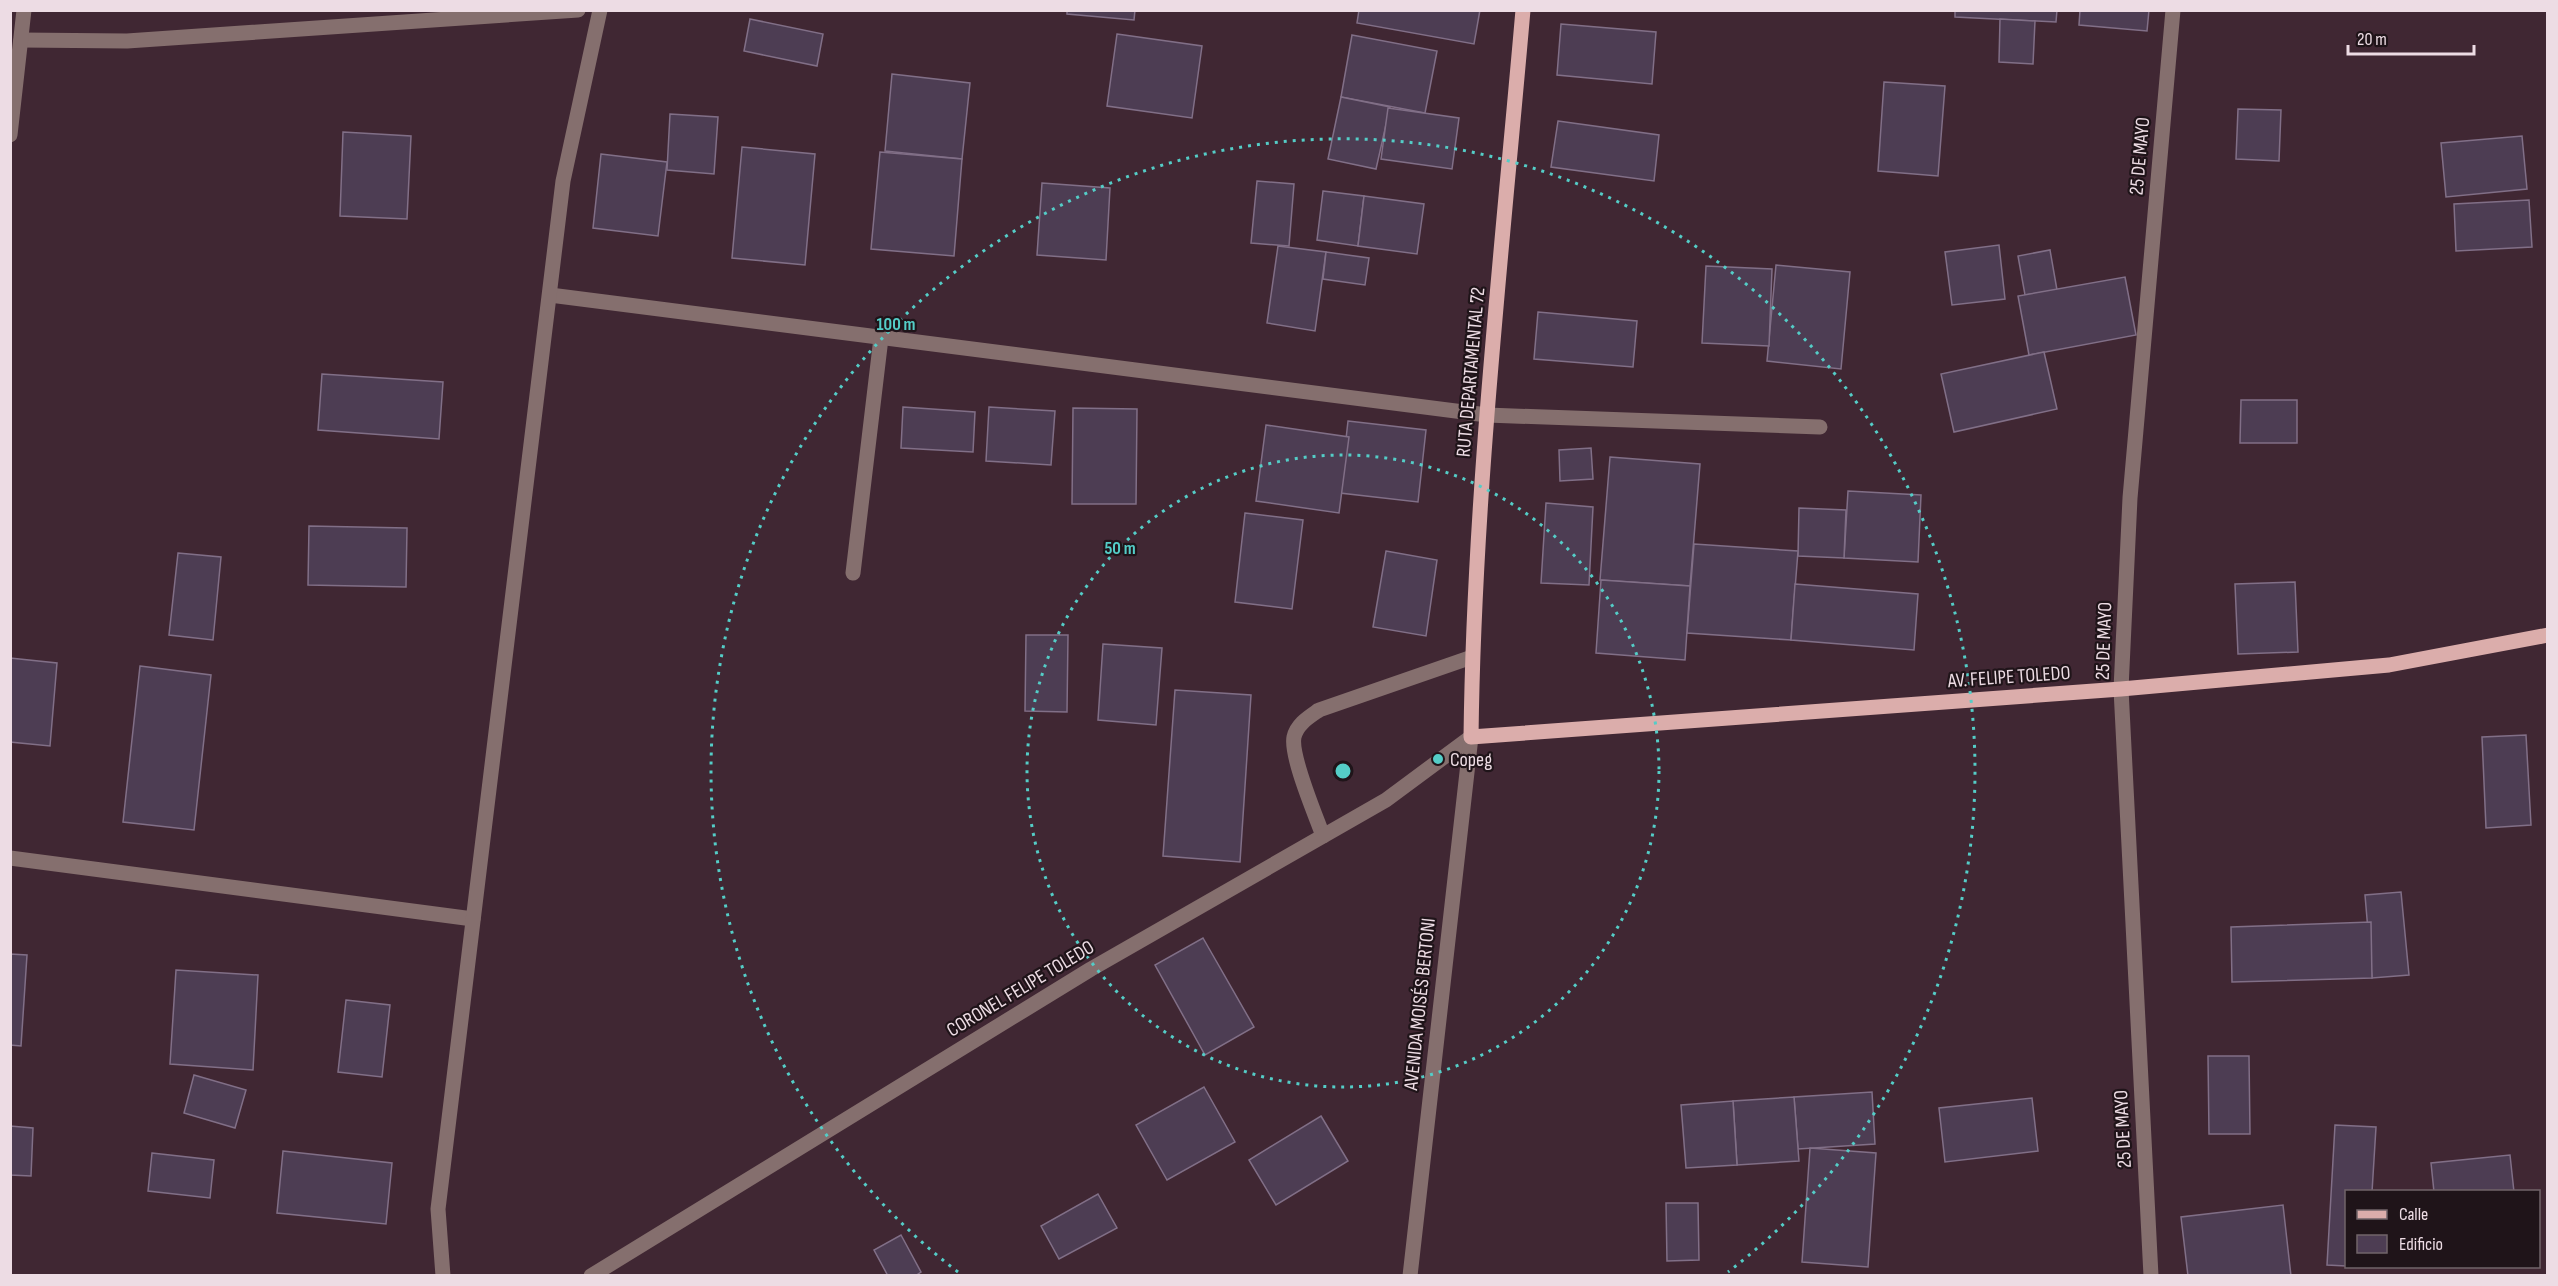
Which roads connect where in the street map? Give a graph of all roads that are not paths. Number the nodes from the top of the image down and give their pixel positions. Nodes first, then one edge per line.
1 (24, 10) edge
2 (578, 10) edge
3 (600, 10) edge
4 (1523, 10) edge
5 (2173, 10) edge
6 (21, 40) junction
7 (10, 135) edge
8 (550, 295) junction
9 (881, 338) junction
10 (1487, 415) junction
11 (1820, 427) dead end
12 (853, 573) dead end
13 (2547, 635) edge
14 (1472, 657) junction
15 (2121, 689) junction
16 (1471, 737) junction
17 (1323, 836) junction
18 (10, 858) edge
19 (473, 919) junction
20 (443, 1275) edge
21 (591, 1275) edge
22 (1410, 1275) edge
23 (2151, 1275) edge

1 - 6 street
2 - 6 street
3 - 8 street
4 - 10 main road, RUTA DEPARTAMENTAL 72
5 - 15 street, 25 DE MAYO
6 - 7 street
8 - 9 street
8 - 19 street
9 - 10 street
9 - 12 street
10 - 11 street
10 - 14 main road, RUTA DEPARTAMENTAL 72
13 - 15 main road, AV. FELIPE TOLEDO
14 - 16 main road, RUTA DEPARTAMENTAL 72
14 - 17 street
15 - 16 main road, AV. FELIPE TOLEDO
15 - 23 street, 25 DE MAYO
16 - 17 street, CORONEL FELIPE TOLEDO
16 - 22 street, AVENIDA MOISÉS BERTONI
17 - 21 street, CORONEL FELIPE TOLEDO
18 - 19 street
19 - 20 street

